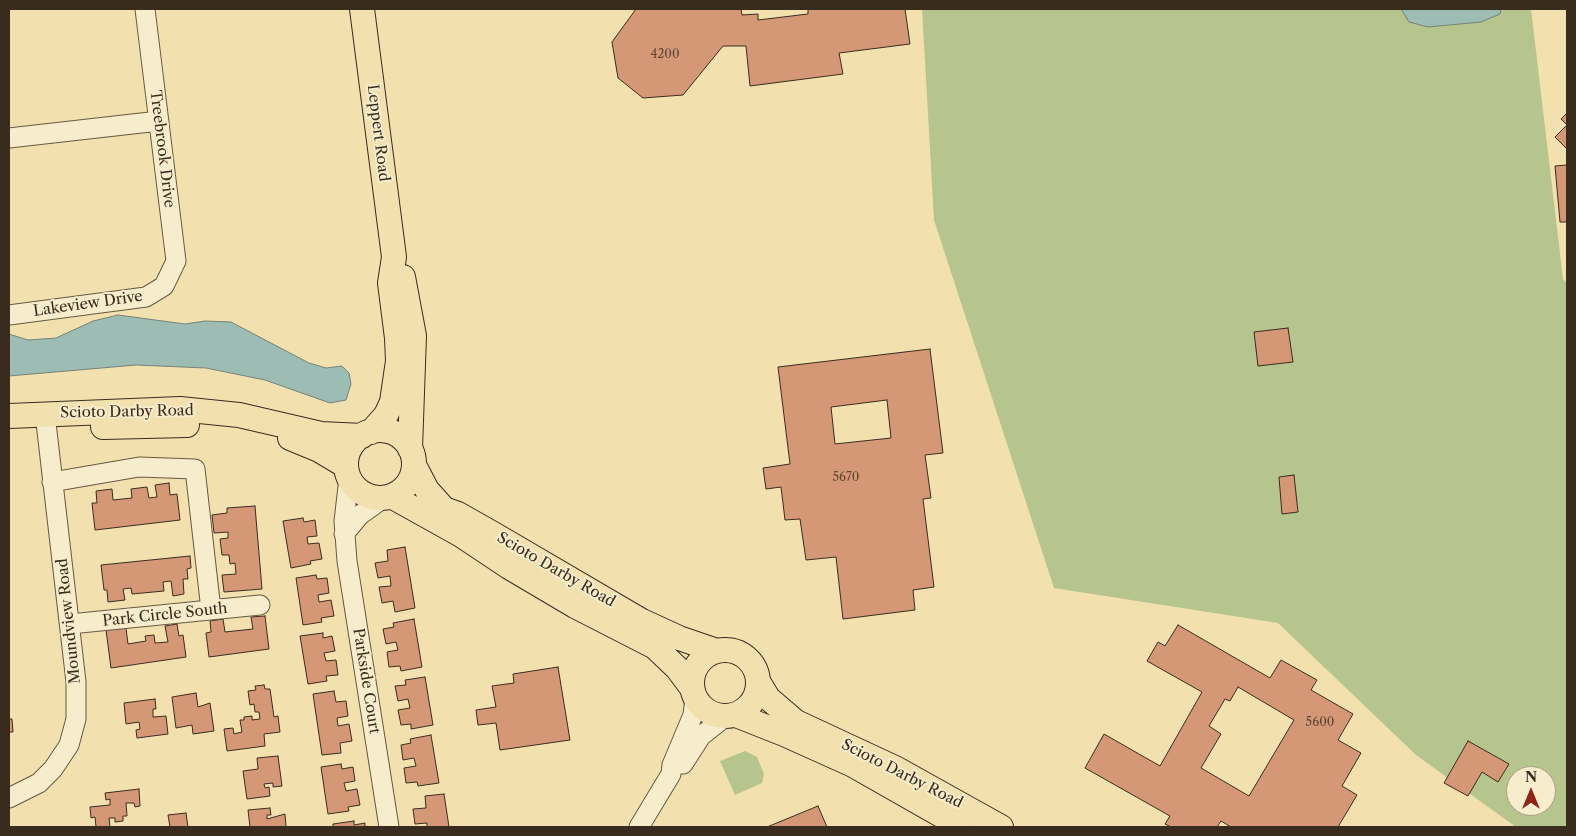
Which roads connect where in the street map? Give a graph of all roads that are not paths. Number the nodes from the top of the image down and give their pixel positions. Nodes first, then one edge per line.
1 (145, 9) edge
2 (362, 9) edge
3 (158, 121) junction
4 (9, 138) edge
5 (394, 257) junction
6 (164, 286) joint
7 (9, 315) edge
8 (9, 416) edge
9 (46, 422) junction
10 (9, 431) edge
11 (367, 434) junction
12 (411, 451) junction
13 (348, 472) junction
14 (52, 482) junction
15 (388, 496) junction
16 (344, 534) junction
17 (260, 605) dead end
18 (212, 610) junction
19 (70, 624) junction
20 (717, 650) junction
21 (759, 683) junction
22 (694, 693) junction
23 (730, 716) junction
24 (671, 774) junction
25 (9, 798) edge
26 (389, 827) edge
27 (639, 827) edge
28 (962, 827) edge
29 (1001, 827) edge

1 - 3 street, Treebrook Drive
2 - 5 main road, Leppert Road
3 - 4 street
3 - 6 street, Treebrook Drive
5 - 11 main road, Leppert Road
5 - 12 main road, Leppert Road
6 - 7 street, Lakeview Drive
8 - 9 main road, Scioto Darby Road
9 - 10 main road, Scioto Darby Road
9 - 11 main road, Scioto Darby Road
9 - 13 main road, Scioto Darby Road
9 - 14 street, Moundview Road
11 - 12 main road
11 - 13 main road
12 - 15 main road
12 - 20 main road, Scioto Darby Road
13 - 15 main road
13 - 16 street, Parkside Court
14 - 18 street
14 - 19 street, Moundview Road
15 - 16 street
15 - 22 main road, Scioto Darby Road
16 - 26 street, Parkside Court
17 - 18 street, Park Circle South
18 - 19 street, Park Circle South
19 - 25 street, Moundview Road
20 - 21 main road
20 - 22 main road
21 - 23 main road
21 - 29 main road, Scioto Darby Road
22 - 23 main road
22 - 24 street
23 - 24 street
23 - 28 main road, Scioto Darby Road
24 - 27 street

